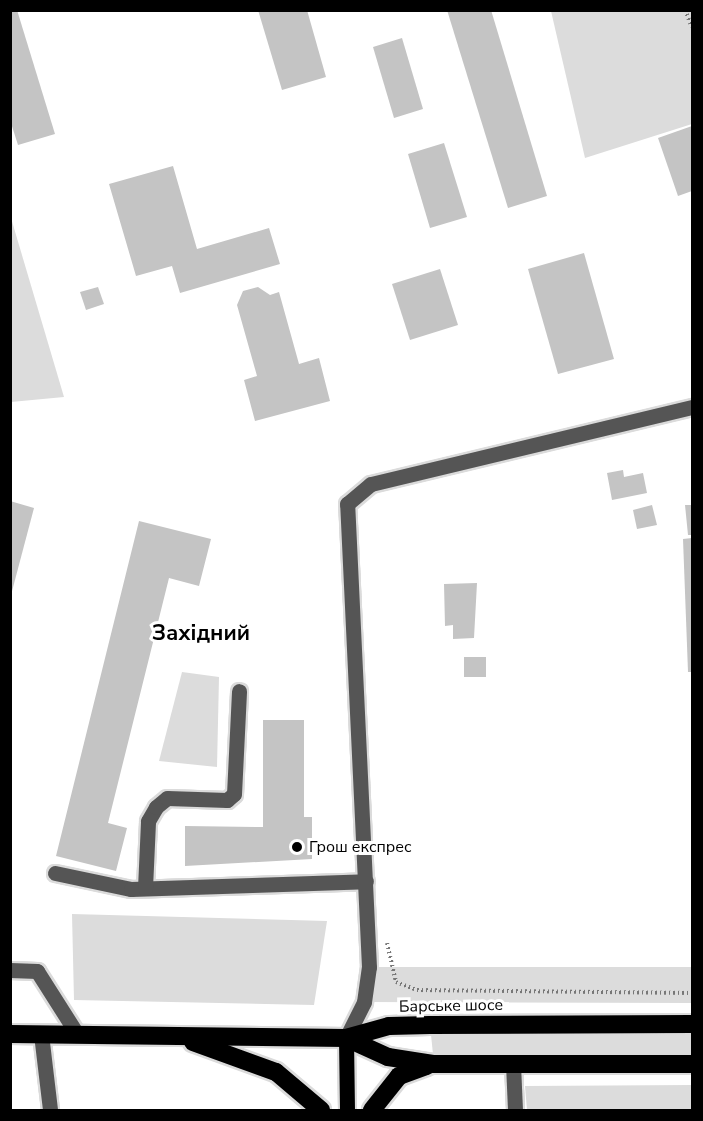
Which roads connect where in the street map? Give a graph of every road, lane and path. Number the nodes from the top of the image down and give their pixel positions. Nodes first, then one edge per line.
1 (686, 10) edge
2 (693, 27) edge
3 (693, 407) edge
4 (239, 691) dead end
5 (55, 873) dead end
6 (366, 881) junction
7 (145, 888) junction
8 (386, 935) dead end
9 (10, 970) edge
10 (693, 993) edge
11 (693, 1024) edge
12 (10, 1034) edge
13 (41, 1034) junction
14 (77, 1034) junction
15 (169, 1035) junction
16 (346, 1038) junction
17 (434, 1064) junction
18 (513, 1064) junction
19 (693, 1064) edge
20 (50, 1110) edge
21 (321, 1110) edge
22 (347, 1110) edge
23 (372, 1110) edge
24 (515, 1110) edge

1 - 2 path
3 - 6 street
4 - 7 street
5 - 7 street
6 - 7 street
6 - 16 street
8 - 10 path
9 - 14 street
11 - 16 highway, Барське шосе
12 - 13 highway
13 - 14 highway
13 - 20 street
14 - 15 highway
15 - 16 highway
15 - 21 highway
16 - 17 highway
16 - 22 main road
17 - 18 highway
17 - 23 highway
18 - 19 highway
18 - 24 street

